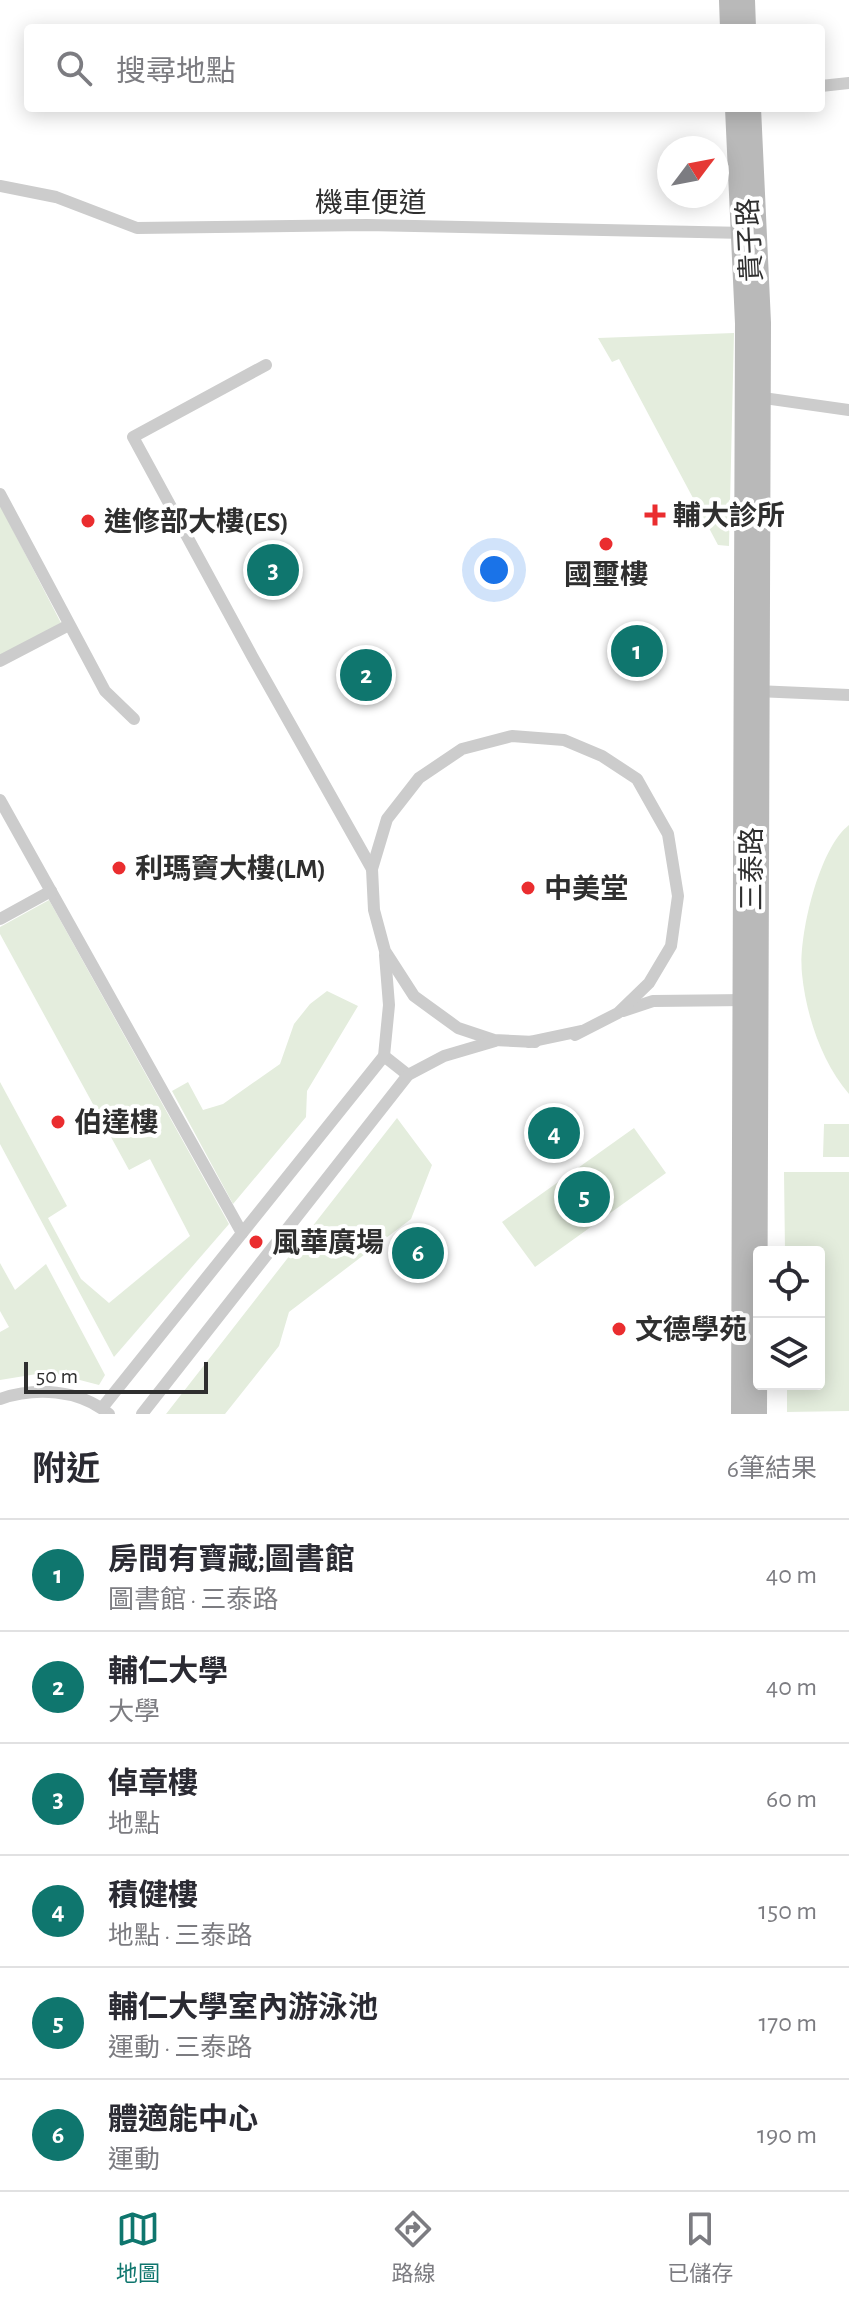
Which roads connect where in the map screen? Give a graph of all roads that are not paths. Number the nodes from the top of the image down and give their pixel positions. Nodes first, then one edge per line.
1 (737, 0) edge
2 (738, 24) edge
3 (849, 83) edge
4 (825, 86) edge
5 (743, 112) edge
6 (0, 186) edge
7 (749, 233) junction
8 (753, 323) joint
9 (266, 365) dead end
10 (752, 396) junction
11 (849, 410) edge
12 (0, 494) edge
13 (69, 625) junction
14 (0, 661) edge
15 (753, 691) junction
16 (849, 695) edge
17 (134, 719) dead end
18 (0, 800) edge
19 (4, 818) edge
20 (372, 869) junction
21 (51, 891) junction
22 (0, 919) edge
23 (385, 951) junction
24 (750, 1000) junction
25 (618, 1013) junction
26 (494, 1040) junction
27 (384, 1056) junction
28 (408, 1075) junction
29 (242, 1233) junction
30 (0, 1399) edge
31 (105, 1411) edge
32 (142, 1414) edge
33 (749, 1414) edge

1 - 2 street
3 - 4 lane
5 - 7 street, 貴子路
6 - 7 lane, 機車便道
7 - 8 street, 貴子路
8 - 10 street, 三泰路
9 - 20 lane
10 - 11 lane
10 - 15 street, 三泰路
12 - 13 lane
13 - 14 lane
13 - 17 lane
15 - 16 lane
15 - 24 street, 三泰路
18 - 19 lane
19 - 21 lane
20 - 23 lane
20 - 25 lane
21 - 22 lane
21 - 29 lane
23 - 26 lane
23 - 27 lane
24 - 25 lane
24 - 33 street, 三泰路
25 - 26 lane
26 - 28 lane
27 - 28 lane
27 - 29 lane
28 - 32 lane
29 - 31 lane
30 - 31 lane

